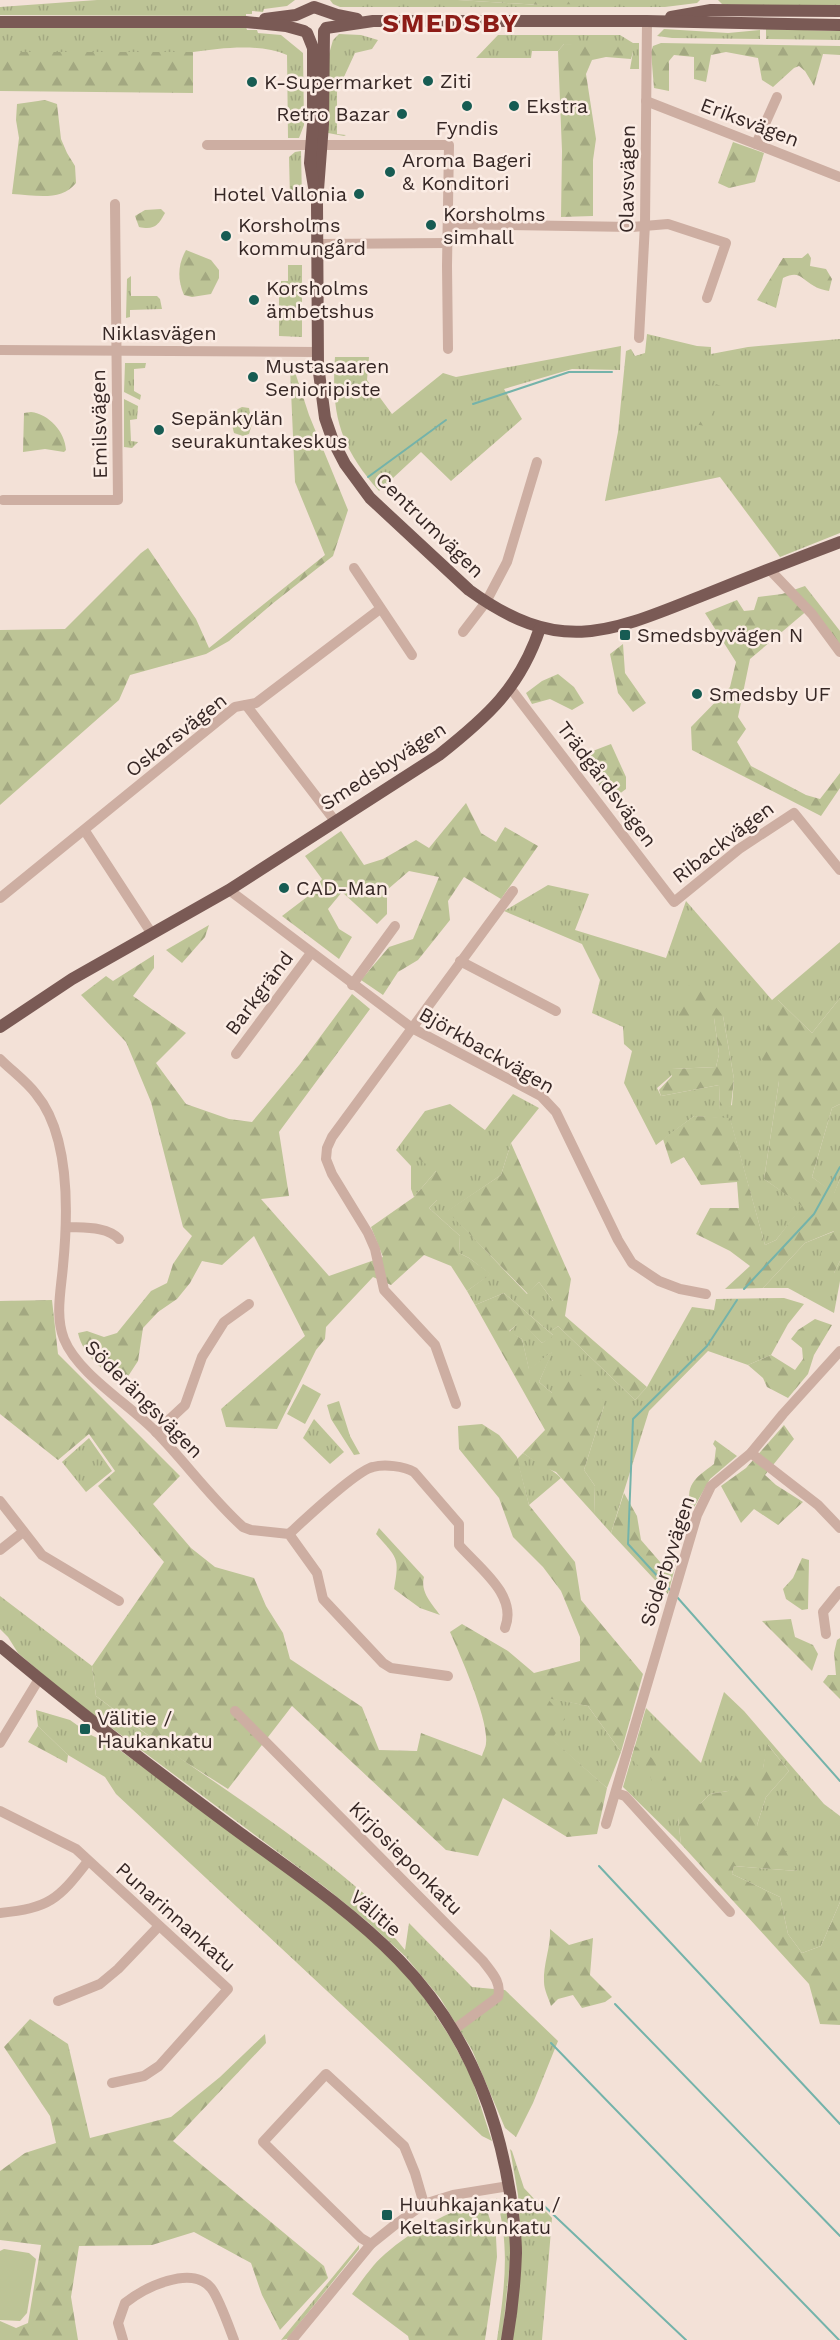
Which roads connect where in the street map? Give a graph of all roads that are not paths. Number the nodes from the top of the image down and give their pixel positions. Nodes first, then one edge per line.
1 (711, 5) edge
2 (307, 6) edge
3 (322, 7) edge
4 (840, 11) edge
5 (246, 21) junction
6 (373, 21) junction
7 (647, 21) junction
8 (0, 22) edge
9 (710, 24) junction
10 (840, 25) edge
11 (325, 30) junction
12 (305, 32) junction
13 (777, 97) dead end
14 (646, 101) junction
15 (312, 144) junction
16 (756, 144) junction
17 (207, 145) dead end
18 (840, 177) edge
19 (115, 204) dead end
20 (448, 224) junction
21 (645, 224) junction
22 (447, 243) junction
23 (318, 244) junction
24 (707, 298) dead end
25 (639, 338) dead end
26 (448, 349) dead end
27 (0, 350) edge
28 (116, 351) junction
29 (317, 352) junction
30 (537, 462) dead end
31 (3, 500) dead end
32 (840, 542) edge
33 (354, 568) dead end
34 (769, 569) junction
35 (486, 602) junction
36 (380, 609) junction
37 (540, 628) junction
38 (463, 632) dead end
39 (840, 652) edge
40 (412, 655) dead end
41 (511, 689) junction
42 (246, 705) junction
43 (335, 821) junction
44 (85, 831) junction
45 (840, 870) edge
46 (229, 890) junction
47 (513, 891) dead end
48 (0, 898) edge
49 (674, 902) joint
50 (395, 926) dead end
51 (152, 934) junction
52 (312, 953) junction
53 (460, 961) junction
54 (352, 985) junction
55 (556, 1011) dead end
56 (0, 1027) edge
57 (412, 1028) junction
58 (236, 1054) dead end
59 (0, 1059) edge
60 (67, 1227) junction
61 (119, 1239) dead end
62 (706, 1294) dead end
63 (249, 1304) dead end
64 (840, 1351) edge
65 (456, 1404) dead end
66 (156, 1432) junction
67 (751, 1453) junction
68 (0, 1502) edge
69 (840, 1528) edge
70 (22, 1532) junction
71 (290, 1534) junction
72 (0, 1550) edge
73 (840, 1591) edge
74 (119, 1600) dead end
75 (505, 1628) dead end
76 (826, 1634) dead end
77 (0, 1646) edge
78 (448, 1676) dead end
79 (39, 1679) junction
80 (235, 1711) dead end
81 (0, 1743) edge
82 (616, 1793) junction
83 (0, 1811) edge
84 (606, 1824) dead end
85 (88, 1861) junction
86 (730, 1912) dead end
87 (0, 1913) edge
88 (159, 1926) junction
89 (58, 2001) dead end
90 (452, 2031) junction
91 (112, 2083) dead end
92 (509, 2186) junction
93 (424, 2204) junction
94 (371, 2244) junction
95 (123, 2340) edge
96 (234, 2340) edge
97 (292, 2340) edge
98 (507, 2340) edge

1 - 4 main road
1 - 7 main road
1 - 9 street
2 - 3 main road
2 - 5 main road
2 - 12 main road
3 - 6 main road
3 - 11 main road
5 - 8 main road
5 - 12 main road
6 - 7 main road
6 - 11 main road
7 - 9 main road
7 - 14 street, Olavsvägen
9 - 10 main road
11 - 12 main road
11 - 15 main road, Centrumvägen
12 - 15 main road, Centrumvägen
13 - 16 street
14 - 16 street, Eriksvägen
14 - 21 street, Olavsvägen
15 - 17 street
15 - 20 street
15 - 23 main road, Centrumvägen
16 - 18 street, Eriksvägen
19 - 28 street, Emilsvägen
20 - 21 street
20 - 22 street
21 - 24 street
21 - 25 street, Olavsvägen
22 - 23 street
22 - 26 street
23 - 29 main road, Centrumvägen
27 - 28 street, Niklasvägen
28 - 29 street, Niklasvägen
28 - 31 street, Emilsvägen
29 - 35 main road, Centrumvägen
30 - 35 street
32 - 34 main road
33 - 36 street
34 - 37 main road
34 - 39 street
35 - 37 main road, Centrumvägen
35 - 38 street
36 - 40 street
36 - 42 street, Oskarsvägen
37 - 41 main road, Smedsbyvägen
41 - 43 main road, Smedsbyvägen
41 - 49 street, Trädgårdsvägen
42 - 43 street
42 - 44 street, Oskarsvägen
43 - 46 main road, Smedsbyvägen
44 - 48 street, Oskarsvägen
44 - 51 street
45 - 49 street, Ribackvägen
46 - 51 main road, Smedsbyvägen
46 - 52 street, Björkbackvägen
47 - 53 street
50 - 54 street
51 - 56 main road, Smedsbyvägen
52 - 54 street, Björkbackvägen
52 - 58 street, Barkgränd
53 - 55 street
53 - 57 street
54 - 57 street, Björkbackvägen
57 - 62 street, Björkbackvägen
57 - 65 street
59 - 60 street, Söderängsvägen
60 - 61 street
60 - 66 street, Söderängsvägen
63 - 66 street
64 - 67 street, Söderbyvägen
66 - 71 street, Söderängsvägen
67 - 69 street
67 - 82 street, Söderbyvägen
68 - 70 street
70 - 72 street
70 - 74 street
71 - 75 street
71 - 78 street
73 - 76 street
77 - 79 main road, Välitie
79 - 81 street
79 - 90 main road, Välitie
80 - 90 street, Kirjosieponkatu
82 - 84 street, Söderbyvägen
82 - 86 street
83 - 85 street, Punarinnankatu
85 - 87 street
85 - 88 street, Punarinnankatu
88 - 89 street
88 - 91 street, Punarinnankatu
90 - 92 main road, Välitie
92 - 93 street
92 - 98 main road, Välitie
93 - 94 street
93 - 94 street
94 - 97 street
95 - 96 street

